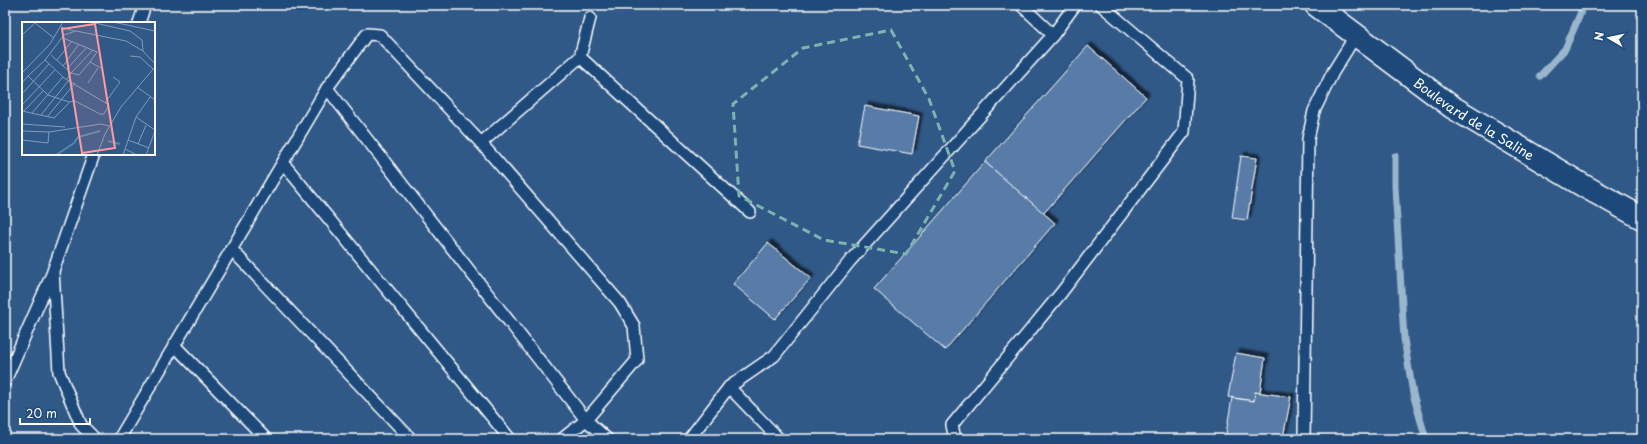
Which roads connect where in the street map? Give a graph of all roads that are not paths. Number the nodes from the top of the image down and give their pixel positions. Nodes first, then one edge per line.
1 (145, 5) edge
2 (1021, 5) edge
3 (1075, 5) edge
4 (1101, 5) edge
5 (1316, 5) edge
6 (590, 18) dead end
7 (139, 22) edge
8 (1053, 35) junction
9 (1356, 35) junction
10 (580, 57) junction
11 (327, 88) junction
12 (481, 143) junction
13 (94, 155) edge
14 (283, 163) junction
15 (750, 212) dead end
16 (1642, 218) edge
17 (232, 250) junction
18 (53, 271) junction
19 (174, 345) junction
20 (5, 381) edge
21 (729, 387) junction
22 (586, 420) junction
23 (95, 439) edge
24 (119, 439) edge
25 (266, 439) edge
26 (411, 439) edge
27 (510, 439) edge
28 (562, 439) edge
29 (607, 439) edge
30 (689, 439) edge
31 (779, 439) edge
32 (954, 439) edge
33 (1304, 439) edge

1 - 7 lane
2 - 8 lane
3 - 8 lane
4 - 32 lane
5 - 9 main road, Boulevard de la Saline
6 - 10 lane
8 - 21 lane
9 - 16 main road, Boulevard de la Saline
9 - 33 lane
10 - 12 lane
10 - 15 lane
11 - 12 lane
11 - 14 lane
11 - 22 lane
12 - 22 lane
13 - 18 lane
14 - 17 lane
14 - 27 lane
17 - 19 lane
17 - 26 lane
18 - 20 lane
18 - 23 lane
19 - 24 lane
19 - 25 lane
21 - 30 lane
21 - 31 lane
22 - 28 lane
22 - 29 lane

